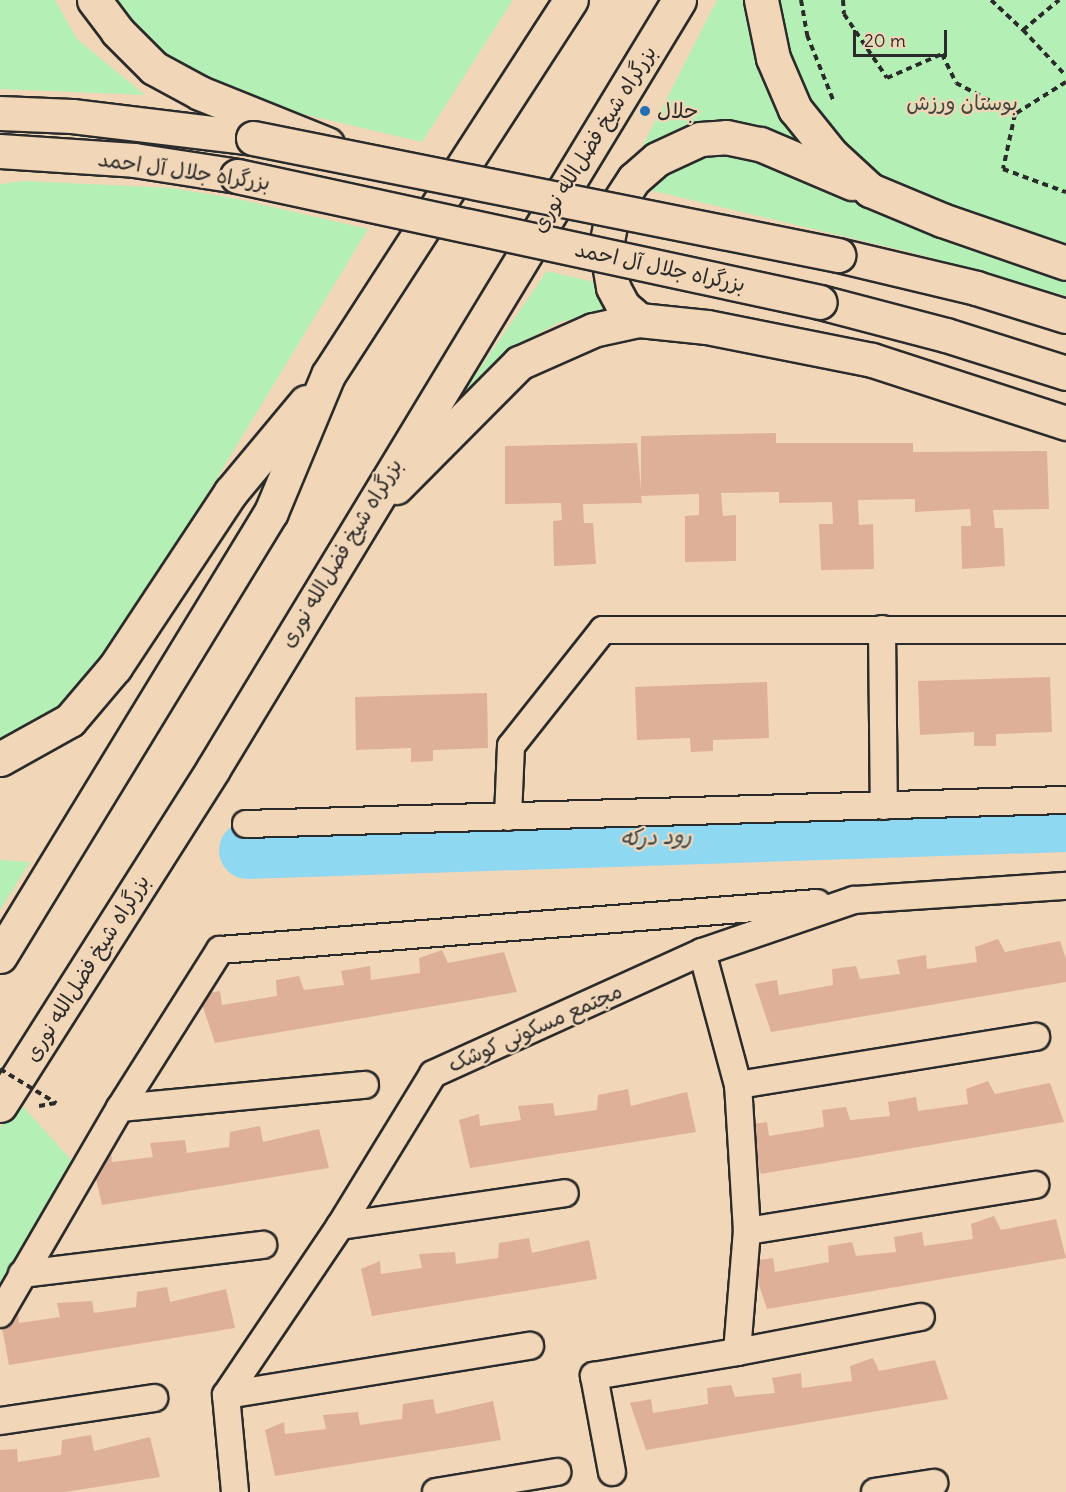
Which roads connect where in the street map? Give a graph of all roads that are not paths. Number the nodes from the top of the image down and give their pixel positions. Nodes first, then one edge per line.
1 (571, 0) edge
2 (679, 0) edge
3 (761, 0) edge
4 (99, 8) edge
5 (0, 113) edge
6 (0, 151) edge
7 (359, 158) junction
8 (0, 172) edge
9 (237, 176) junction
10 (870, 190) junction
11 (1066, 263) edge
12 (1066, 316) edge
13 (639, 320) junction
14 (1066, 373) edge
15 (328, 375) junction
16 (1066, 423) edge
17 (350, 536) junction
18 (882, 629) junction
19 (1066, 630) edge
20 (0, 759) edge
21 (1065, 800) edge
22 (884, 806) junction
23 (508, 817) junction
24 (246, 824) dead end
25 (1066, 886) edge
26 (854, 900) junction
27 (702, 952) junction
28 (0, 956) edge
29 (1036, 1037) dead end
30 (365, 1085) dead end
31 (738, 1085) junction
32 (0, 1105) edge
33 (120, 1108) junction
34 (1035, 1185) dead end
35 (565, 1193) dead end
36 (340, 1226) junction
37 (747, 1231) junction
38 (263, 1245) dead end
39 (22, 1274) junction
40 (0, 1314) edge
41 (921, 1317) dead end
42 (530, 1346) dead end
43 (737, 1352) junction
44 (226, 1395) junction
45 (154, 1398) dead end
46 (0, 1421) edge
47 (557, 1472) dead end
48 (612, 1472) dead end
49 (934, 1483) dead end
50 (235, 1492) edge
51 (436, 1492) edge
52 (875, 1492) edge

1 - 15 highway
2 - 17 highway, بزرگراه شیخ فضل‌الله نوری
3 - 10 highway
4 - 7 highway, bridge
5 - 7 highway, بزرگراه جلال آل احمد, bridge
6 - 9 highway, بزرگراه جلال آل احمد
7 - 12 highway, بزرگراه جلال آل احمد, bridge
8 - 9 highway
9 - 14 highway, بزرگراه جلال آل احمد, bridge
10 - 11 highway
10 - 13 highway
13 - 16 highway
13 - 17 highway
15 - 20 highway
15 - 28 highway
17 - 32 highway, بزرگراه شیخ فضل‌الله نوری
18 - 19 street
18 - 22 street
18 - 23 street
21 - 22 street
22 - 23 street
23 - 24 street
25 - 26 street, مجتمع مسکونی کوشک
26 - 27 street, مجتمع مسکونی کوشک
26 - 33 street
27 - 31 street
27 - 36 street, مجتمع مسکونی کوشک
29 - 31 street
30 - 33 street
31 - 37 street
33 - 39 street
34 - 37 street
35 - 36 street
36 - 44 street, مجتمع مسکونی کوشک
37 - 43 street
38 - 39 street
39 - 40 street
41 - 43 street
42 - 44 street
43 - 48 street
44 - 50 street
45 - 46 street
47 - 51 street
49 - 52 street

